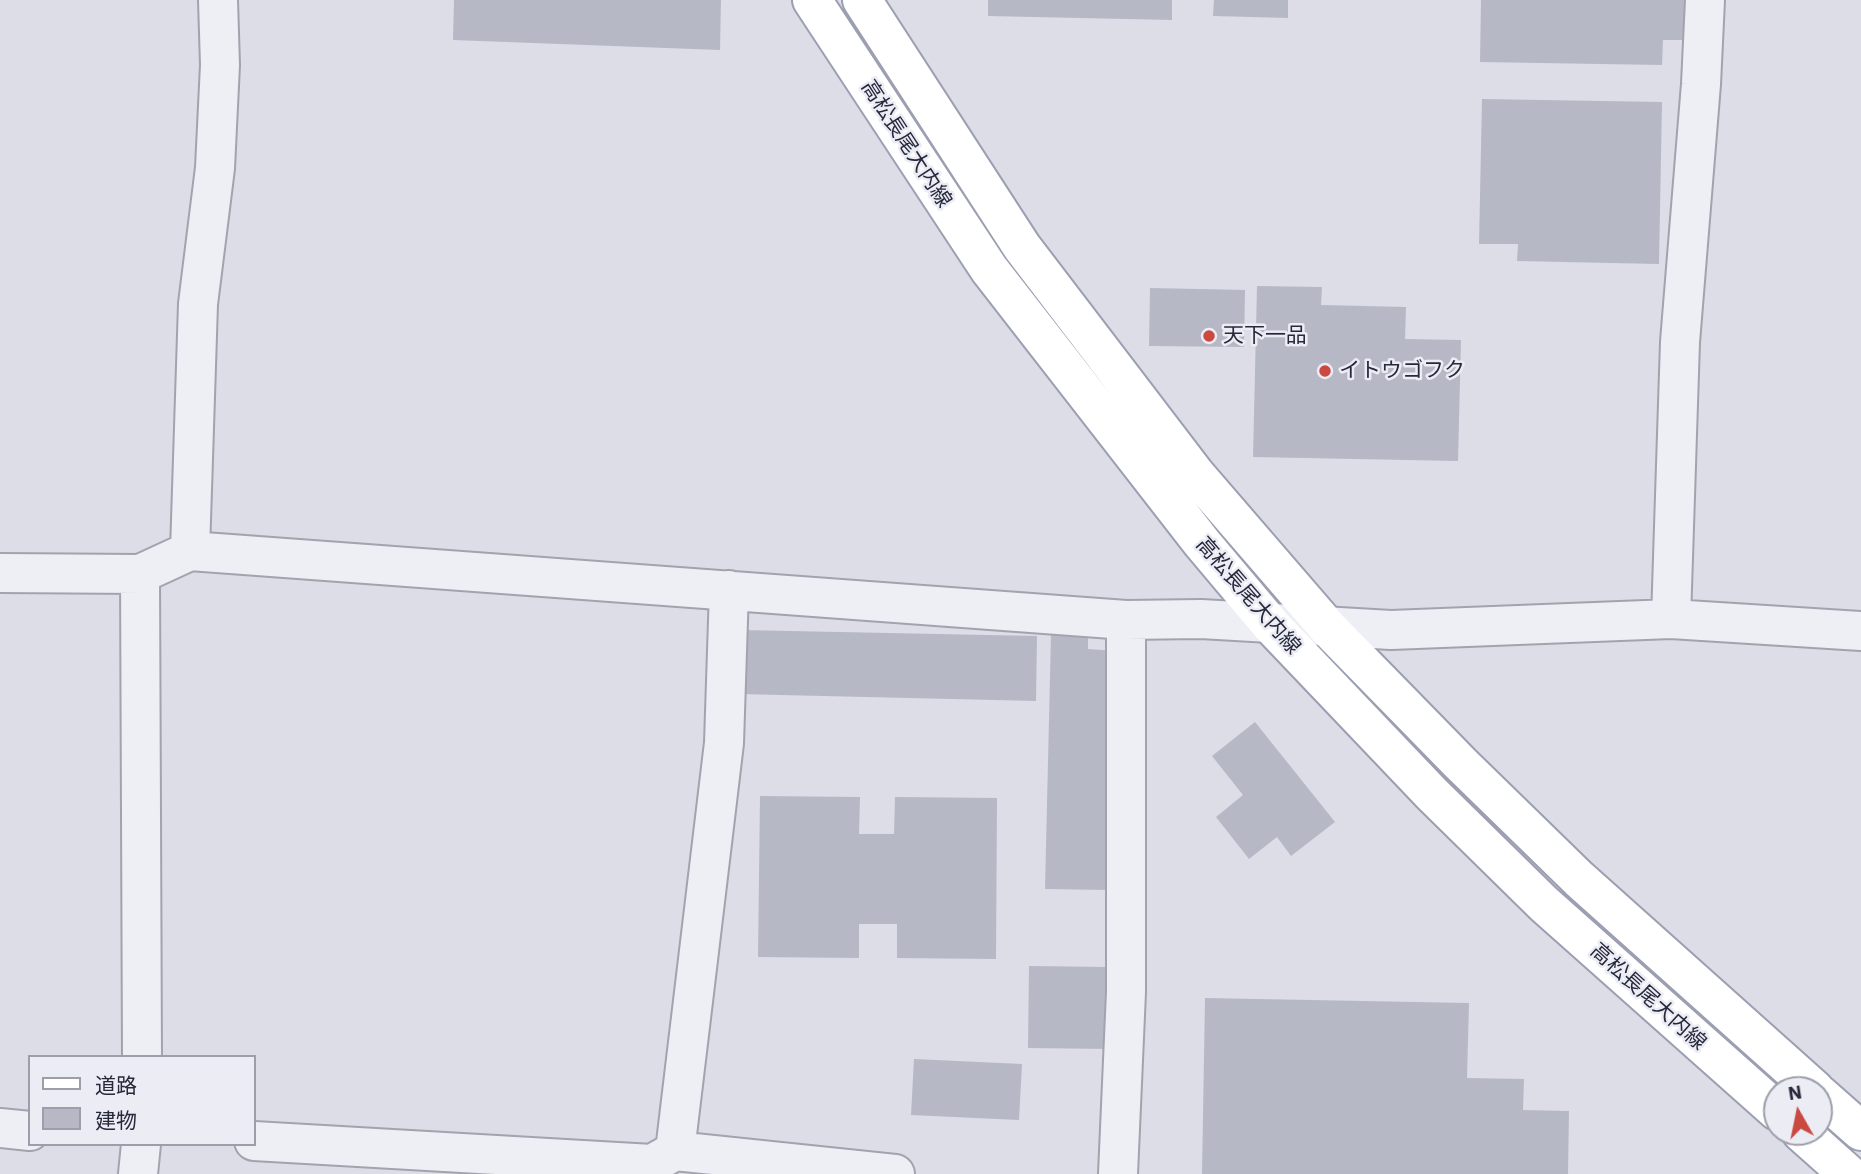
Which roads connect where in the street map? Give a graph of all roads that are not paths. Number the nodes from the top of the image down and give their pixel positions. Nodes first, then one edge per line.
1 (218, 0) edge
2 (812, 0) edge
3 (862, 0) edge
4 (1705, 0) edge
5 (190, 551) junction
6 (0, 573) edge
7 (140, 574) junction
8 (729, 590) junction
9 (1671, 619) junction
10 (1126, 620) junction
11 (1271, 625) junction
12 (1328, 628) junction
13 (1861, 631) edge
14 (142, 1055) edge
15 (1797, 1076) edge
16 (1763, 1099) edge
17 (1833, 1108) edge
18 (0, 1128) edge
19 (28, 1131) edge
20 (1861, 1131) edge
21 (256, 1141) edge
22 (141, 1146) edge
23 (1817, 1146) edge
24 (675, 1151) junction
25 (138, 1174) edge
26 (895, 1174) edge
27 (1118, 1174) edge
28 (1848, 1174) edge

1 - 5 street
2 - 11 main road, 高松長尾大内線
3 - 12 main road, 高松長尾大内線
4 - 9 street
5 - 7 street
5 - 8 street
6 - 7 street
7 - 14 street
8 - 10 street
8 - 24 street
9 - 12 street
9 - 13 street
10 - 11 street
10 - 27 street
11 - 12 street
11 - 16 main road, 高松長尾大内線
12 - 15 main road, 高松長尾大内線
17 - 20 main road, 高松長尾大内線
18 - 19 street
21 - 24 street
22 - 25 street
23 - 28 main road
24 - 26 street

